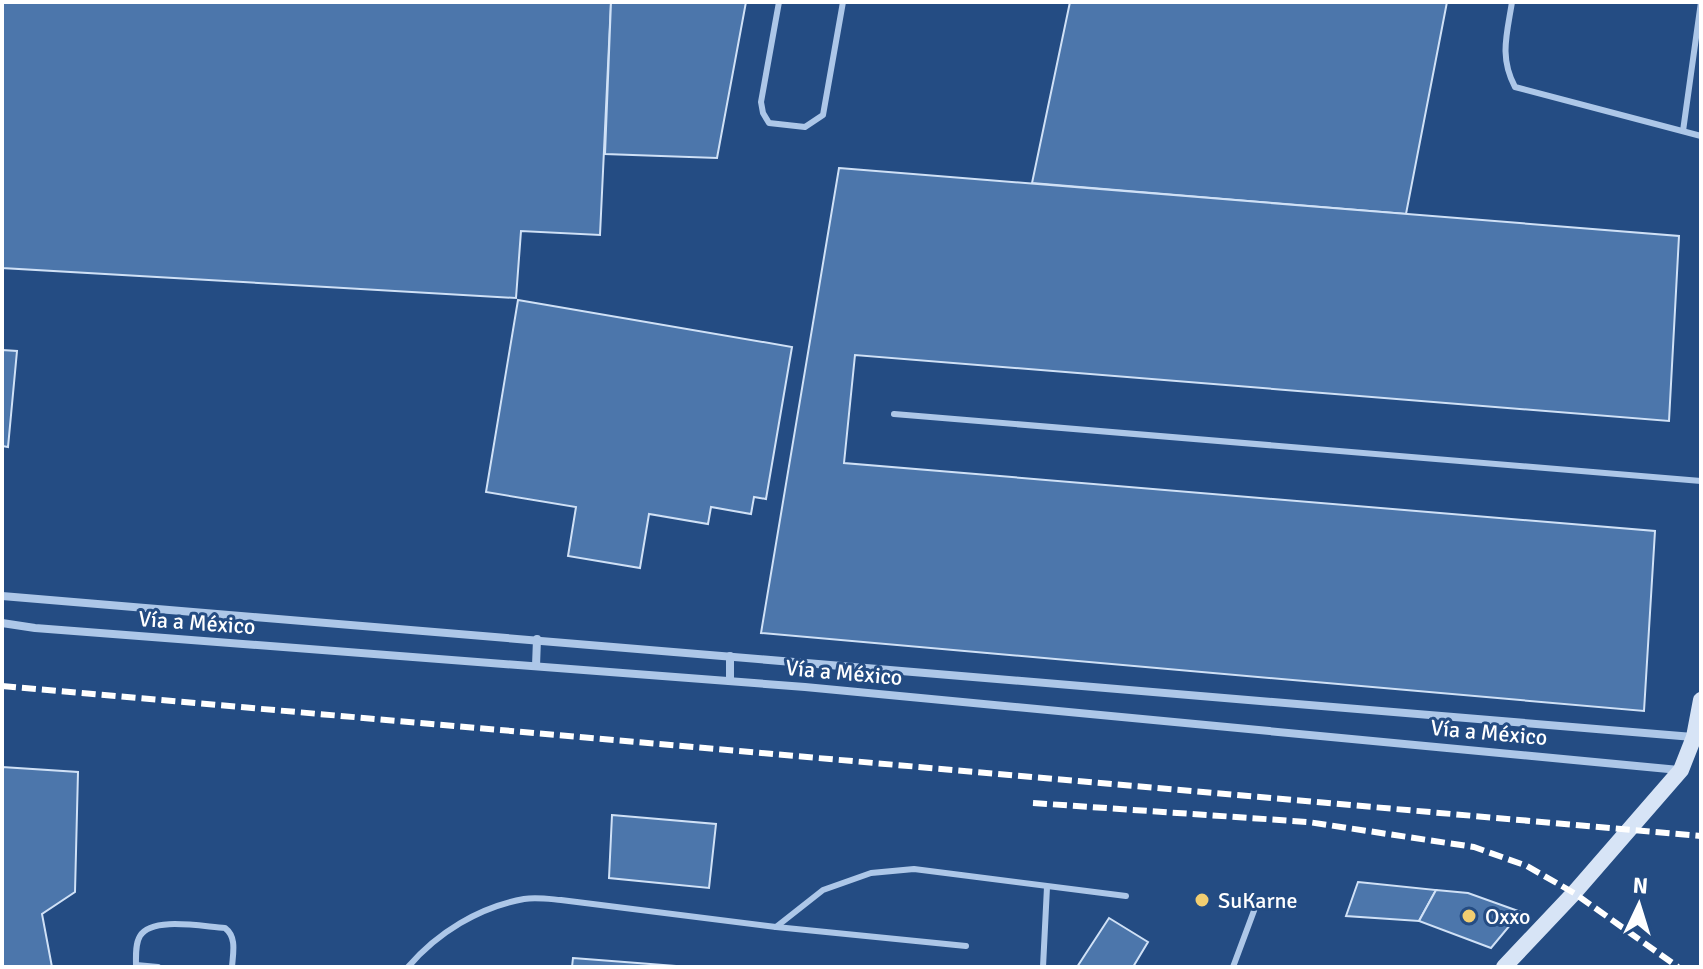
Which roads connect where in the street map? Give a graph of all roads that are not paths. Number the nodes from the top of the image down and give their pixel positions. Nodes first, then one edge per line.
1 (779, 2) edge
2 (843, 2) edge
3 (1512, 2) edge
4 (1701, 2) edge
5 (1683, 131) junction
6 (1701, 136) edge
7 (894, 414) dead end
8 (1701, 481) edge
9 (2, 596) edge
10 (2, 623) edge
11 (537, 639) junction
12 (730, 656) junction
13 (536, 666) junction
14 (730, 681) junction
15 (1701, 700) edge
16 (1697, 738) edge
17 (1681, 770) junction
18 (1047, 887) junction
19 (1126, 896) dead end
20 (1258, 900) dead end
21 (776, 927) junction
22 (966, 946) dead end
23 (136, 966) edge
24 (158, 967) edge
25 (232, 967) edge
26 (408, 967) edge
27 (1043, 967) edge
28 (1233, 967) edge
29 (1504, 967) edge

1 - 2 lane
3 - 5 lane
4 - 5 lane
5 - 6 lane
7 - 8 lane
9 - 11 street
10 - 13 street, Vía a México
11 - 12 street
11 - 13 street
12 - 14 street
12 - 16 street
13 - 14 street, Vía a México
14 - 17 street, Vía a México
15 - 16 street
16 - 17 street
17 - 29 street
18 - 19 lane
18 - 21 lane
18 - 27 lane
20 - 28 lane
21 - 22 lane
21 - 26 lane
23 - 24 lane
23 - 25 lane

